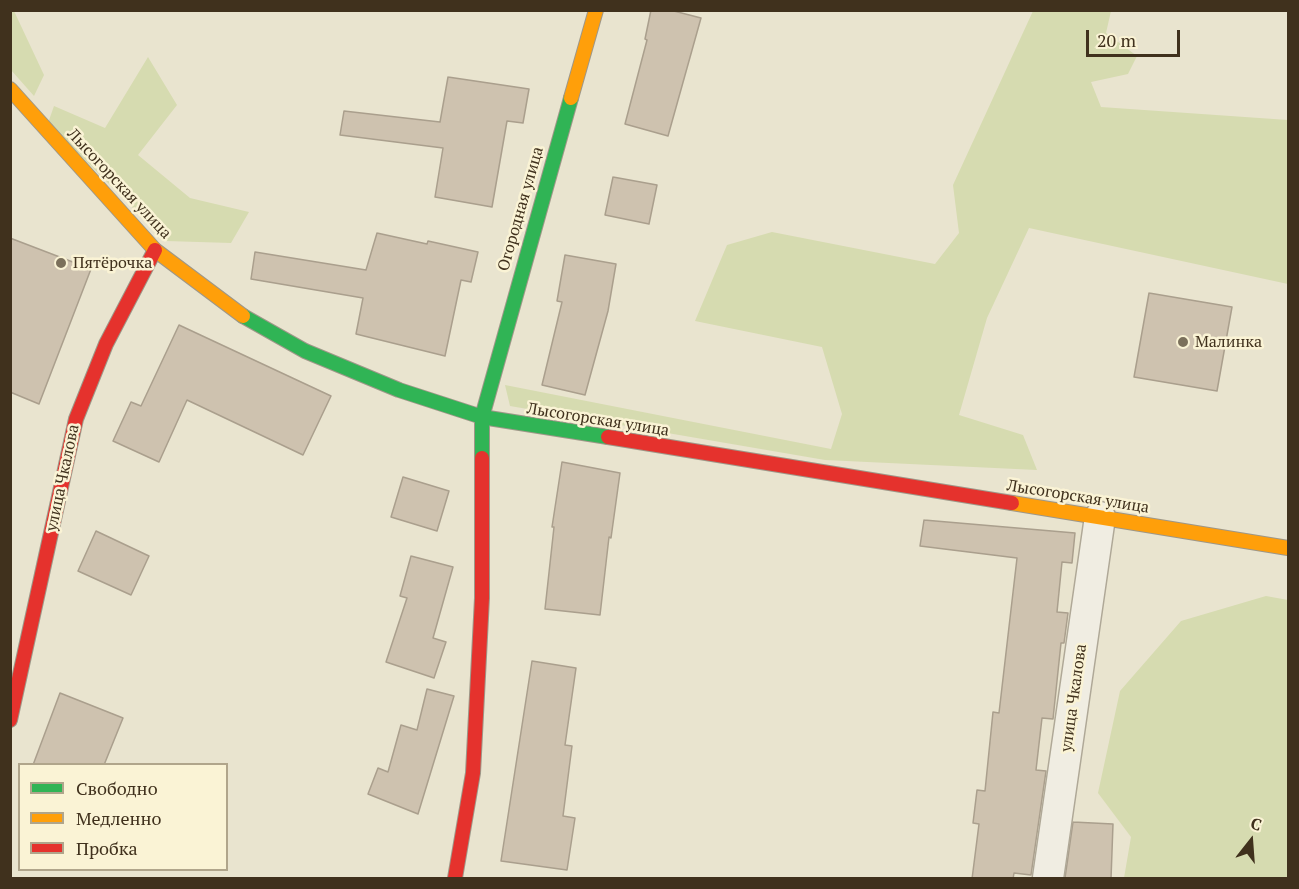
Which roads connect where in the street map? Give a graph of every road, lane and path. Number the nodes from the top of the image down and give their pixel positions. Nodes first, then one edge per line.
1 (596, 10) edge
2 (10, 89) edge
3 (155, 250) junction
4 (482, 417) junction
5 (1100, 517) junction
6 (1288, 548) edge
7 (10, 720) edge
8 (455, 879) edge
9 (1048, 879) edge

1 - 4 street, Огородная улица
2 - 3 street, Лысогорская улица
3 - 4 street, Лысогорская улица
3 - 7 street, улица Чкалова
4 - 5 street, Лысогорская улица
4 - 8 street, Огородная улица
5 - 6 street, Лысогорская улица
5 - 9 street, улица Чкалова

